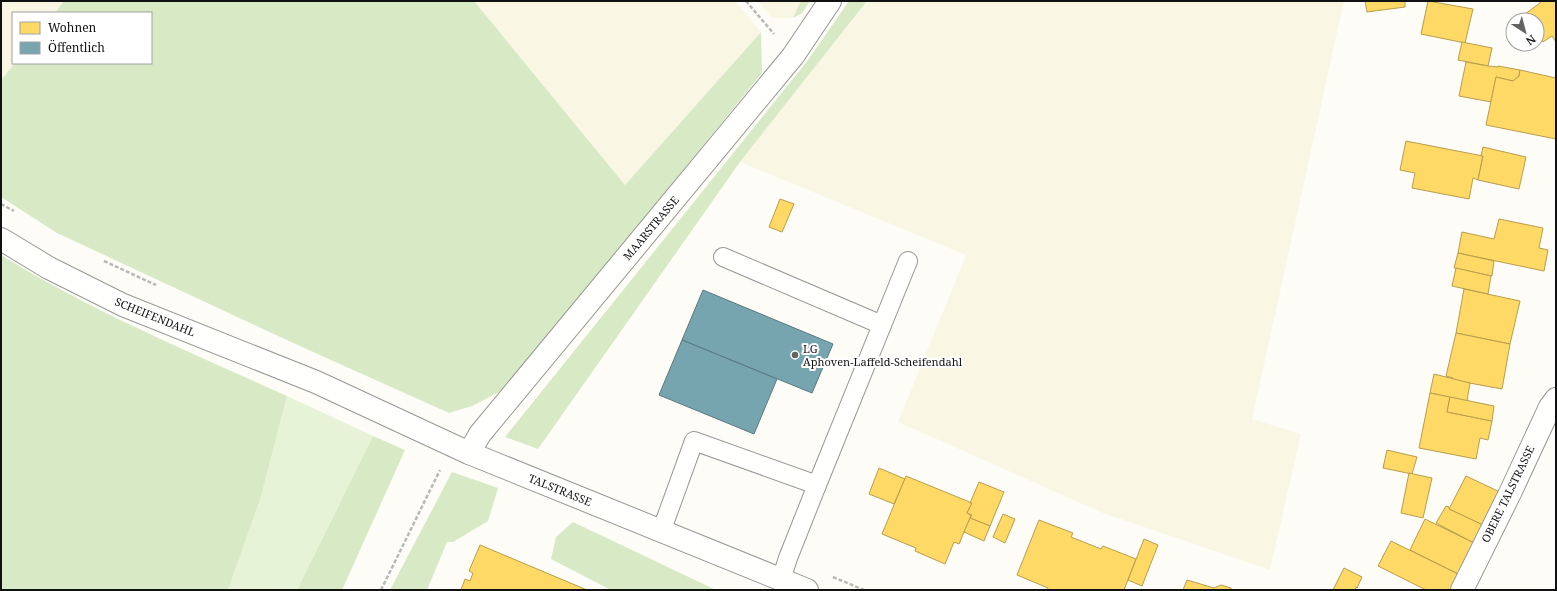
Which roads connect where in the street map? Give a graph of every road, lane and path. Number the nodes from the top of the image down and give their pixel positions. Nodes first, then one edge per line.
1 (746, 1) edge
2 (830, 1) edge
3 (793, 56) junction
4 (1, 239) edge
5 (723, 257) dead end
6 (908, 261) dead end
7 (882, 325) junction
8 (316, 382) joint
9 (1556, 399) edge
10 (461, 449) junction
11 (817, 485) junction
12 (661, 532) junction
13 (781, 580) junction
14 (381, 590) edge
15 (807, 590) edge
16 (1462, 590) edge

1 - 3 path
2 - 3 street, MAARSTRASSE
3 - 10 street, MAARSTRASSE
4 - 8 street, SCHEIFENDAHL
5 - 7 lane
6 - 7 lane
7 - 11 lane
8 - 10 street, TALSTRASSE
9 - 16 street, OBERE TALSTRASSE
10 - 12 street, TALSTRASSE
10 - 14 path
11 - 12 lane
11 - 13 lane
12 - 13 street, TALSTRASSE
13 - 15 street, TALSTRASSE

